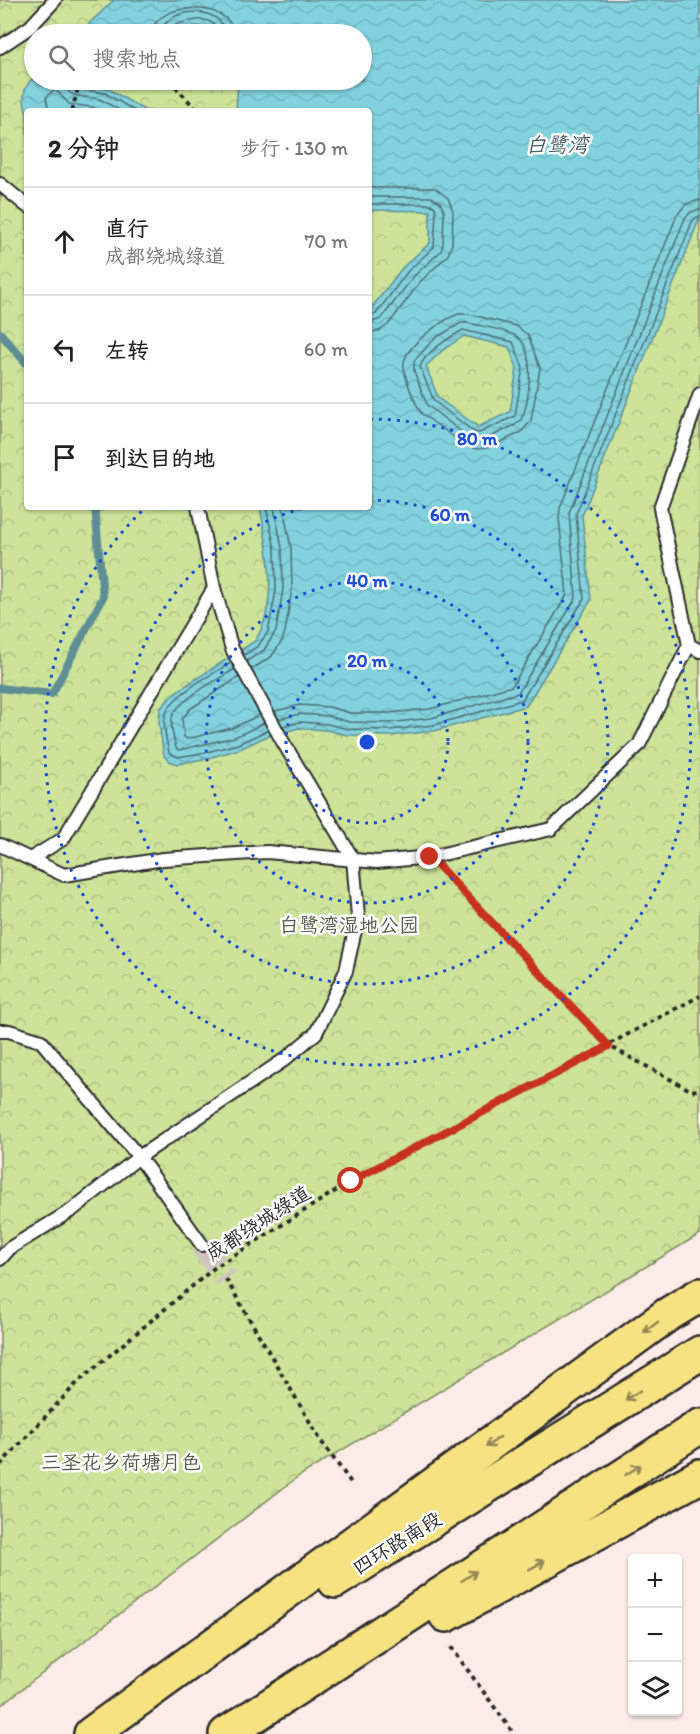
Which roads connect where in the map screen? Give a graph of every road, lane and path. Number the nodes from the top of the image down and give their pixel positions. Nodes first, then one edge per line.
1 (55, 0) edge
2 (33, 24) edge
3 (24, 31) edge
4 (0, 47) edge
5 (77, 90) edge
6 (178, 90) edge
7 (73, 108) edge
8 (195, 108) edge
9 (0, 184) edge
10 (24, 204) edge
11 (700, 394) edge
12 (199, 510) edge
13 (214, 588) junction
14 (694, 648) edge
15 (0, 845) edge
16 (430, 857) junction
17 (30, 859) junction
18 (353, 860) junction
19 (700, 996) edge
20 (0, 1031) edge
21 (609, 1046) junction
22 (700, 1089) edge
23 (139, 1157) junction
24 (202, 1245) tunnel mouth
25 (0, 1259) edge
26 (226, 1279) tunnel mouth
27 (700, 1295) edge
28 (700, 1353) edge
29 (700, 1426) edge
30 (0, 1465) edge
31 (700, 1476) edge
32 (352, 1484) dead end
33 (451, 1647) dead end
34 (91, 1734) edge
35 (96, 1734) edge
36 (227, 1734) edge
37 (514, 1734) edge

1 - 2 lane
3 - 4 lane
5 - 7 path
6 - 8 path
9 - 10 lane
11 - 14 lane
12 - 13 lane
13 - 17 lane
13 - 18 lane
14 - 16 lane
15 - 17 lane
16 - 18 lane
16 - 21 path
17 - 18 lane
18 - 23 lane
19 - 21 path, 成都绕城绿道
20 - 23 lane
21 - 22 path
21 - 30 path, 成都绕城绿道
23 - 24 lane
23 - 25 lane
26 - 32 path
27 -> 34 highway
28 -> 35 highway, 四环路南段
36 -> 29 highway
36 -> 31 highway
33 - 37 path

